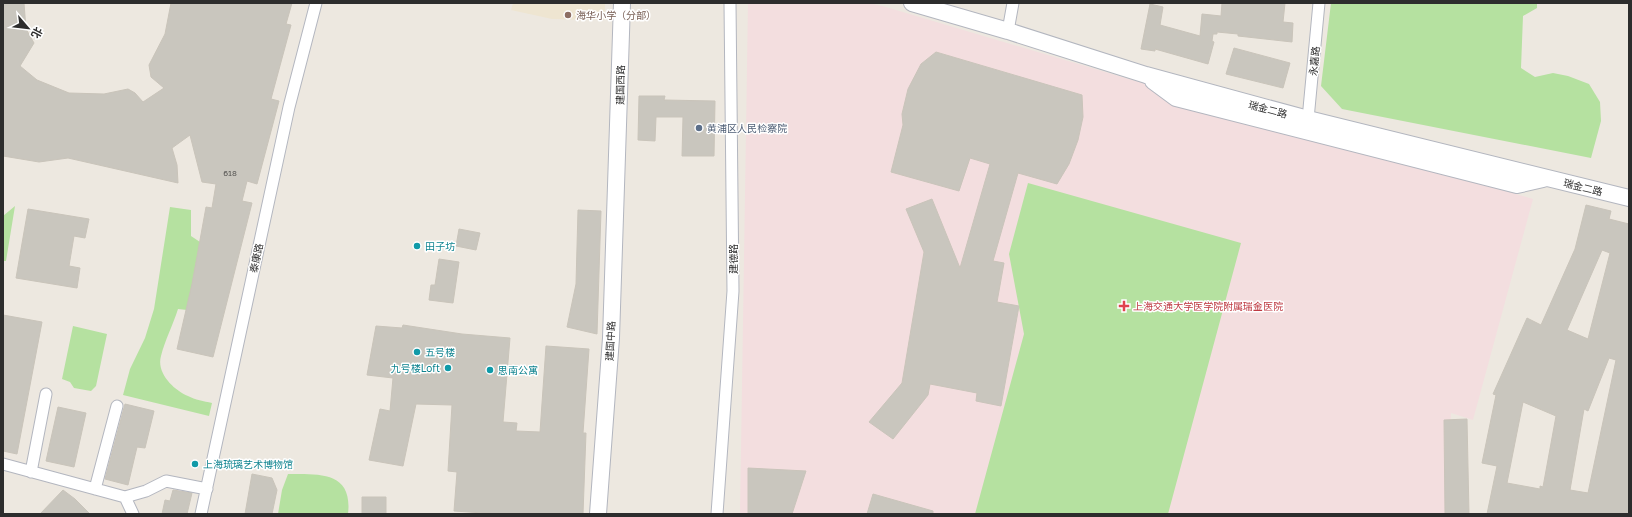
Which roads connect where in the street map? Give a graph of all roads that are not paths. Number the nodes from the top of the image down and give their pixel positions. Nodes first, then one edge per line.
1 (316, 3) edge
2 (622, 3) edge
3 (730, 3) edge
4 (912, 3) edge
5 (1012, 3) edge
6 (1319, 3) edge
7 (1008, 31) junction
8 (1146, 75) junction
9 (1308, 119) junction
10 (617, 167) joint
11 (1546, 178) junction
12 (1629, 198) edge
13 (46, 394) dead end
14 (117, 406) dead end
15 (3, 464) edge
16 (31, 472) junction
17 (95, 489) junction
18 (207, 489) junction
19 (126, 498) junction
20 (133, 514) edge
21 (201, 514) edge
22 (598, 514) edge
23 (717, 514) edge

1 - 18 street, 泰康路
2 - 10 main road, 建国西路
3 - 23 street, 建德路
4 - 7 main road, 瑞金二路
5 - 7 street
6 - 9 street, 永嘉路
7 - 8 main road, 瑞金二路
8 - 9 main road, 瑞金二路
8 - 11 main road
9 - 11 main road, 瑞金二路
10 - 22 main road, 建国中路
11 - 12 main road, 瑞金二路
13 - 16 street
14 - 17 street
15 - 16 street
16 - 17 street
17 - 19 street
18 - 19 street
18 - 21 street, 泰康路
19 - 20 street

